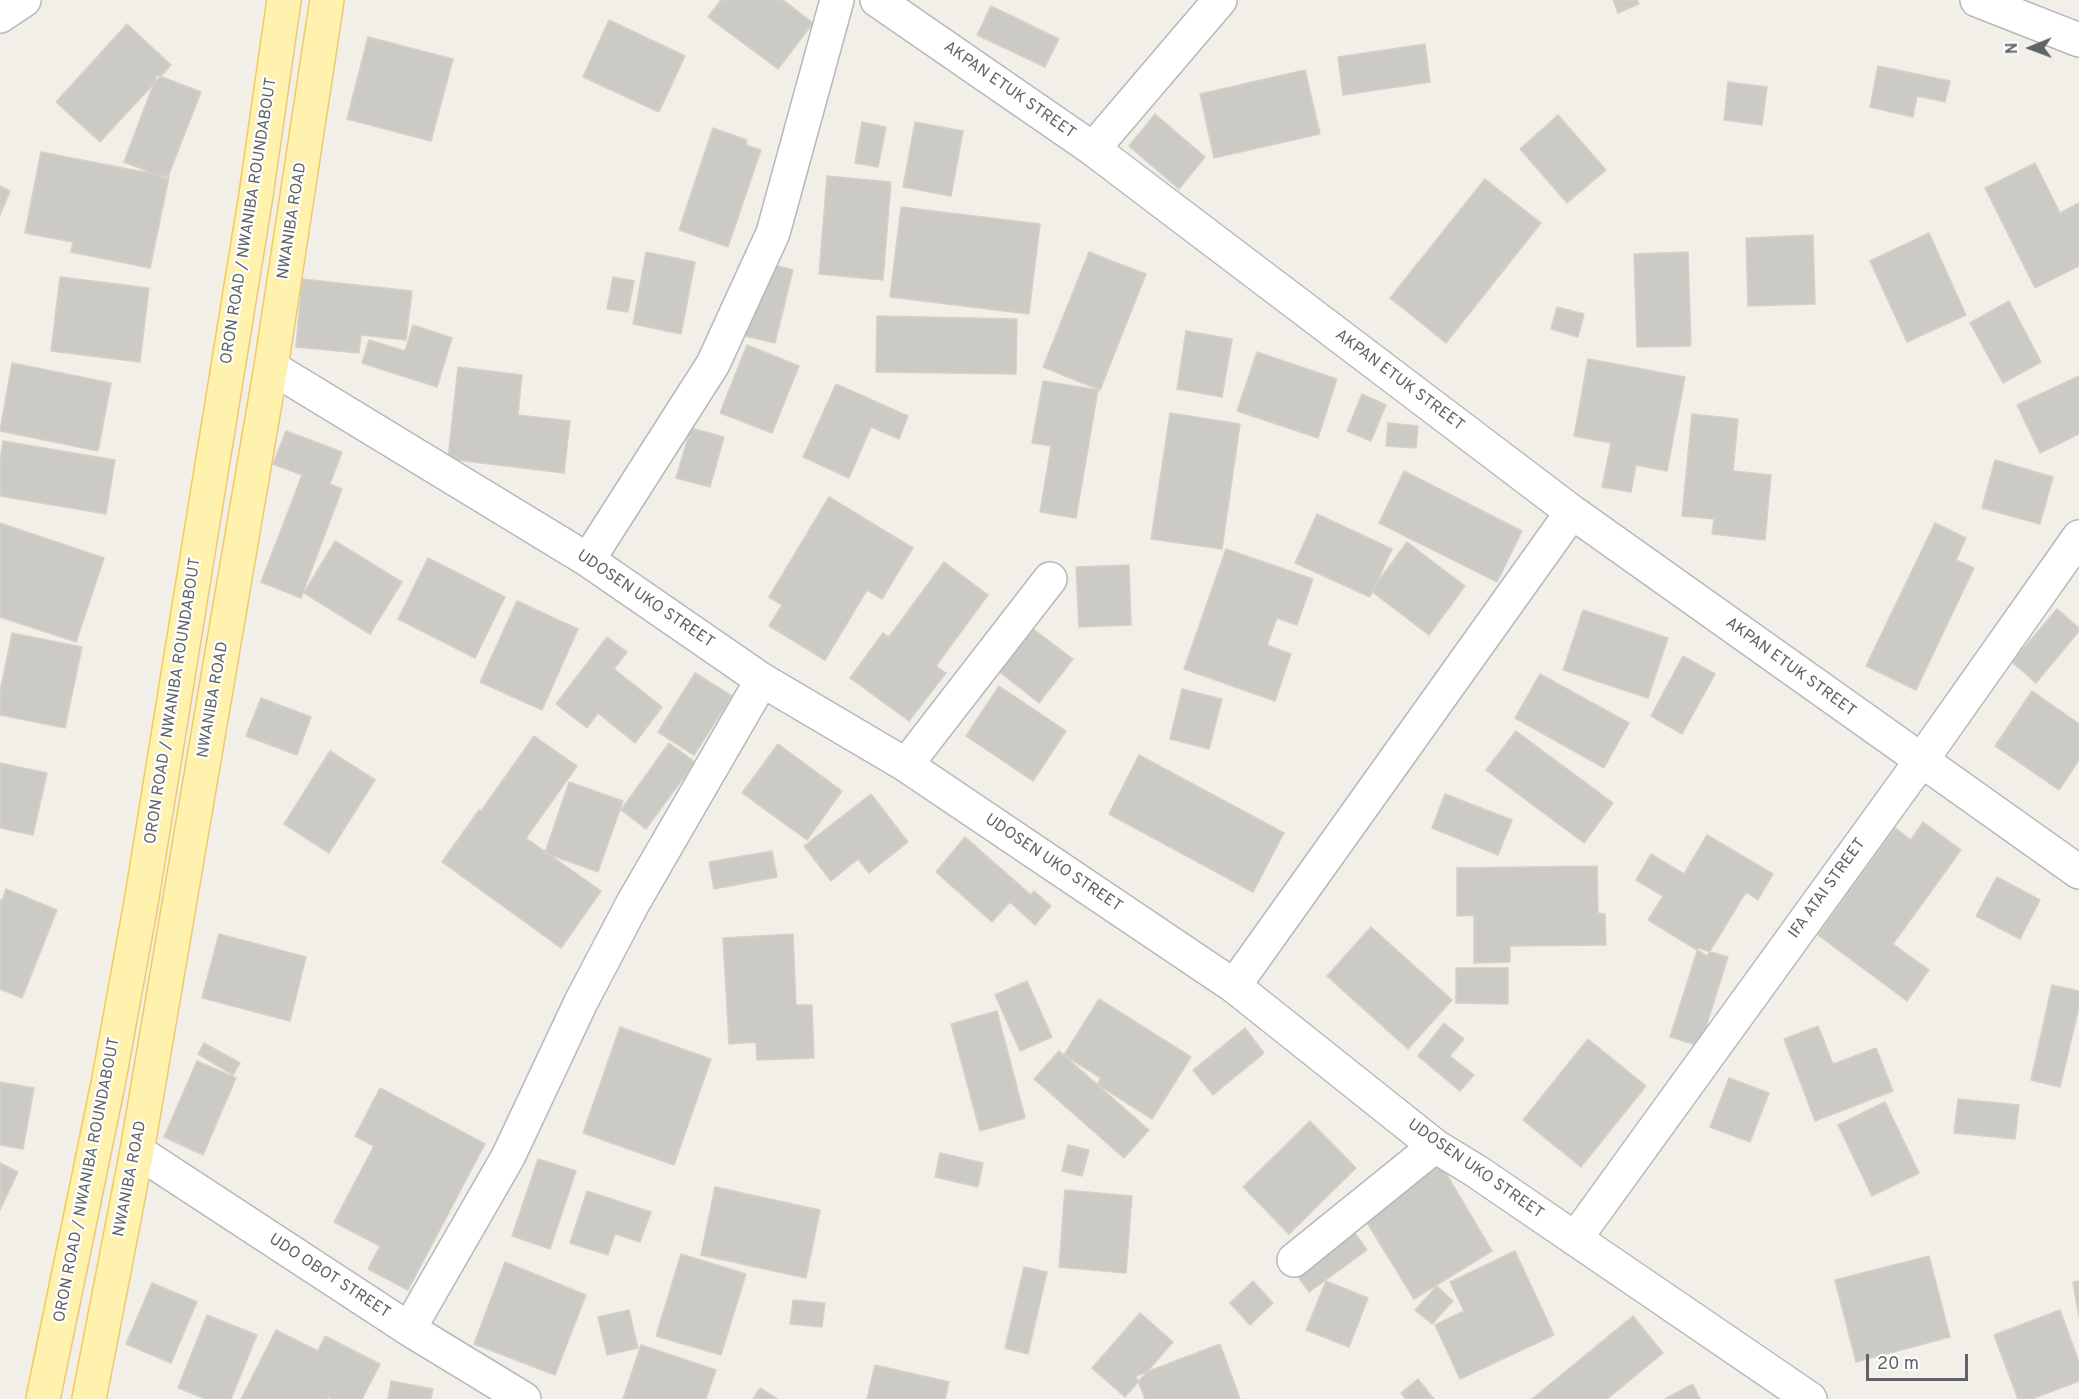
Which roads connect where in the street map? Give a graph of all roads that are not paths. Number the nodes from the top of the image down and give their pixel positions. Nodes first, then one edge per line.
1 (24, 0) edge
2 (284, 0) edge
3 (327, 0) edge
4 (837, 0) edge
5 (877, 0) edge
6 (1220, 0) edge
7 (1977, 0) edge
8 (0, 16) edge
9 (2079, 40) edge
10 (1093, 149) junction
11 (271, 367) junction
12 (1572, 512) junction
13 (2079, 537) edge
14 (588, 560) junction
15 (1050, 579) dead end
16 (762, 680) junction
17 (1921, 761) junction
18 (906, 765) junction
19 (2079, 872) edge
20 (1234, 986) junction
21 (1435, 1146) junction
22 (137, 1151) junction
23 (1575, 1239) junction
24 (1294, 1260) dead end
25 (409, 1329) junction
26 (43, 1399) edge
27 (89, 1399) edge
28 (524, 1399) edge
29 (1810, 1399) edge

1 - 8 street
2 - 26 main road, ORON ROAD / NWANIBA ROUNDABOUT
3 - 11 main road, NWANIBA ROAD
4 - 14 street
5 - 10 street, AKPAN ETUK STREET
6 - 10 street
7 - 9 street
10 - 12 street, AKPAN ETUK STREET
11 - 14 street, UDOSEN UKO STREET
11 - 22 main road, NWANIBA ROAD
12 - 17 street, AKPAN ETUK STREET
12 - 20 street
13 - 17 street, IFA ATAI STREET
14 - 16 street, UDOSEN UKO STREET
15 - 18 street
16 - 18 street, UDOSEN UKO STREET
16 - 25 street
17 - 19 street, AKPAN ETUK STREET
17 - 23 street, IFA ATAI STREET
18 - 20 street, UDOSEN UKO STREET
20 - 21 street, UDOSEN UKO STREET
21 - 23 street, UDOSEN UKO STREET
21 - 24 street
22 - 25 street, UDO OBOT STREET
22 - 27 main road, NWANIBA ROAD
23 - 29 street, UDOSEN UKO STREET
25 - 28 street, UDO OBOT STREET

